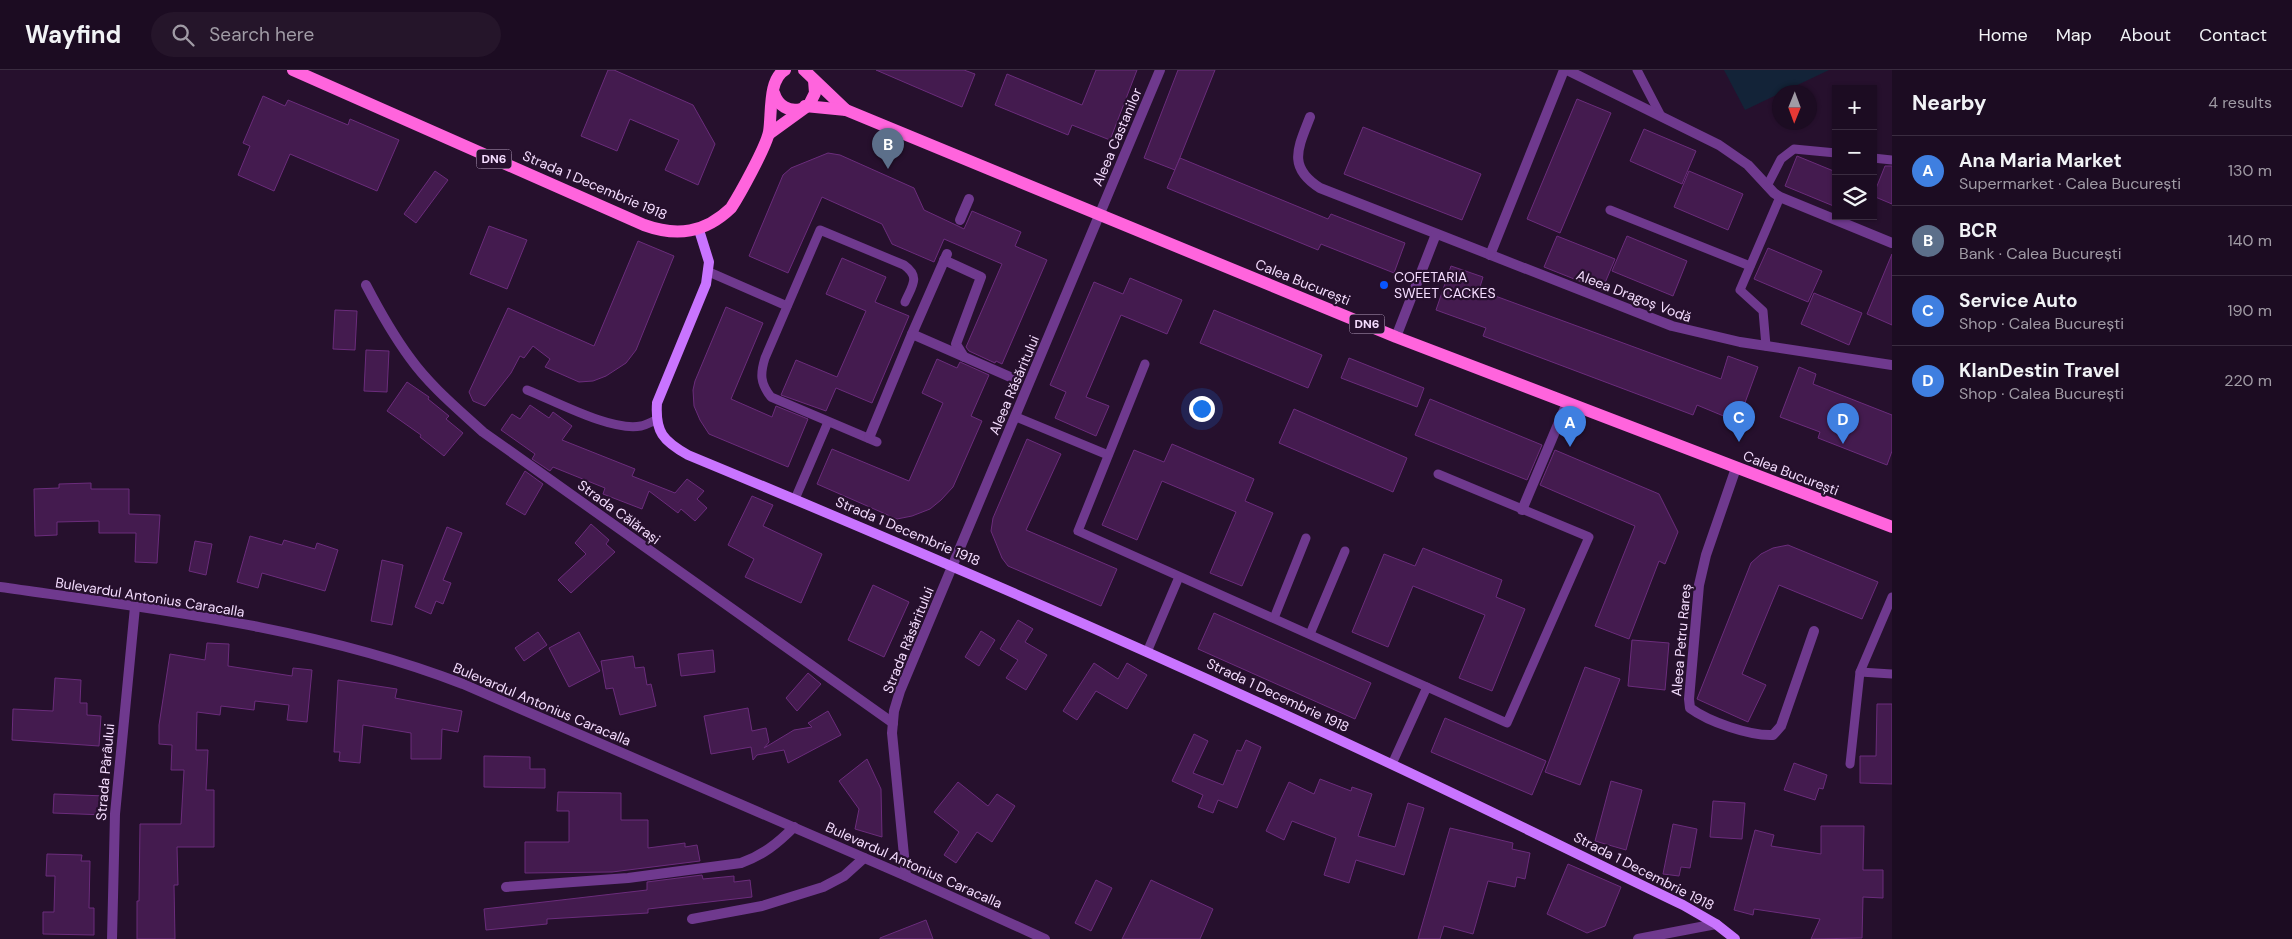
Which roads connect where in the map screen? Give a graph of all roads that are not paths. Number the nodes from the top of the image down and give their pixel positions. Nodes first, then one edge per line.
1 (293, 70) edge
2 (785, 70) edge
3 (804, 70) edge
4 (1160, 70) edge
5 (1566, 70) edge
6 (1637, 70) edge
7 (814, 80) junction
8 (774, 93) junction
9 (804, 108) junction
10 (846, 110) junction
11 (1661, 116) junction
12 (1310, 117) dead end
13 (769, 134) junction
14 (1832, 153) edge
15 (1877, 158) edge
16 (1892, 160) edge
17 (1768, 186) junction
18 (1780, 197) junction
19 (969, 199) dead end
20 (1610, 210) dead end
21 (1099, 214) junction
22 (960, 220) dead end
23 (699, 230) junction
24 (1436, 234) junction
25 (1892, 243) edge
26 (1490, 255) junction
27 (1750, 266) junction
28 (709, 272) junction
29 (366, 285) dead end
30 (905, 302) dead end
31 (787, 306) junction
32 (912, 334) junction
33 (1396, 337) junction
34 (1766, 346) junction
35 (965, 358) junction
36 (1145, 364) dead end
37 (1892, 365) edge
38 (1016, 380) dead end
39 (527, 390) dead end
40 (1567, 403) junction
41 (1016, 417) junction
42 (656, 420) junction
43 (828, 422) junction
44 (873, 440) joint
45 (1108, 455) junction
46 (1736, 468) junction
47 (1438, 474) dead end
48 (795, 499) junction
49 (1522, 510) junction
50 (1892, 527) edge
51 (1306, 538) dead end
52 (1344, 551) dead end
53 (953, 566) junction
54 (1179, 576) junction
55 (0, 587) edge
56 (1892, 597) edge
57 (135, 607) junction
58 (1889, 610) edge
59 (1274, 618) junction
60 (1814, 631) dead end
61 (1310, 634) junction
62 (1147, 652) junction
63 (1860, 672) junction
64 (1892, 674) edge
65 (1427, 687) junction
66 (893, 723) junction
67 (1392, 764) junction
68 (1850, 764) dead end
69 (794, 827) junction
70 (864, 858) junction
71 (906, 876) junction
72 (506, 887) dead end
73 (692, 919) dead end
74 (1716, 924) junction
75 (112, 939) edge
76 (1042, 939) edge
77 (1638, 939) edge
78 (1735, 939) edge

1 - 23 main road, Strada 1 Decembrie 1918 / DN6
2 - 8 main road
3 - 7 main road
4 - 21 street, Aleea Castanilor
5 - 11 street
5 - 26 street
6 - 11 lane
7 - 9 main road
7 - 10 main road
8 - 9 main road
8 - 13 main road
9 - 10 main road
9 - 13 main road
10 - 21 main road, Calea București / DN6
11 - 17 street
12 - 24 street, Aleea Dragoș Vodă
13 - 23 main road, DN6
14 - 17 lane
15 - 16 lane
17 - 18 street
18 - 25 street
18 - 27 lane
19 - 22 street
20 - 27 lane
21 - 33 main road, Calea București / DN6
21 - 41 street, Aleea Răsăritului
23 - 28 main road
24 - 26 street, Aleea Dragoș Vodă
24 - 33 street
26 - 34 street, Aleea Dragoș Vodă
27 - 34 lane
28 - 31 lane
28 - 42 main road
29 - 66 street, Strada Călărași
30 - 31 lane
31 - 43 lane
32 - 35 street
32 - 35 street
32 - 44 street
33 - 40 main road, Calea București / DN6
34 - 37 street, Aleea Dragoș Vodă
35 - 38 street
36 - 45 lane
39 - 42 lane
40 - 46 main road, Calea București / DN6
40 - 49 street
41 - 45 lane
41 - 53 street, Aleea Răsăritului
42 - 48 main road, Strada 1 Decembrie 1918
43 - 44 lane
43 - 48 lane
45 - 54 lane
46 - 50 main road, Calea București / DN6
46 - 60 street, Aleea Petru Rareș
47 - 49 lane
48 - 53 main road, Strada 1 Decembrie 1918
49 - 65 lane
51 - 59 lane
52 - 61 lane
53 - 62 main road, Strada 1 Decembrie 1918
53 - 66 street, Strada Răsăritului
54 - 59 lane
54 - 62 lane
55 - 57 street, Bulevardul Antonius Caracalla
56 - 58 lane
57 - 69 street, Bulevardul Antonius Caracalla
57 - 75 street, Strada Pârâului
58 - 63 lane
59 - 61 lane
61 - 65 lane
62 - 67 main road, Strada 1 Decembrie 1918
63 - 64 lane
63 - 68 lane
65 - 67 lane
66 - 71 street, Strada Răsăritului
67 - 74 main road, Strada 1 Decembrie 1918
69 - 70 street, Bulevardul Antonius Caracalla
69 - 72 street
70 - 71 street, Bulevardul Antonius Caracalla
70 - 73 street
71 - 76 street, Bulevardul Antonius Caracalla
74 - 77 street
74 - 78 main road, Strada 1 Decembrie 1918

